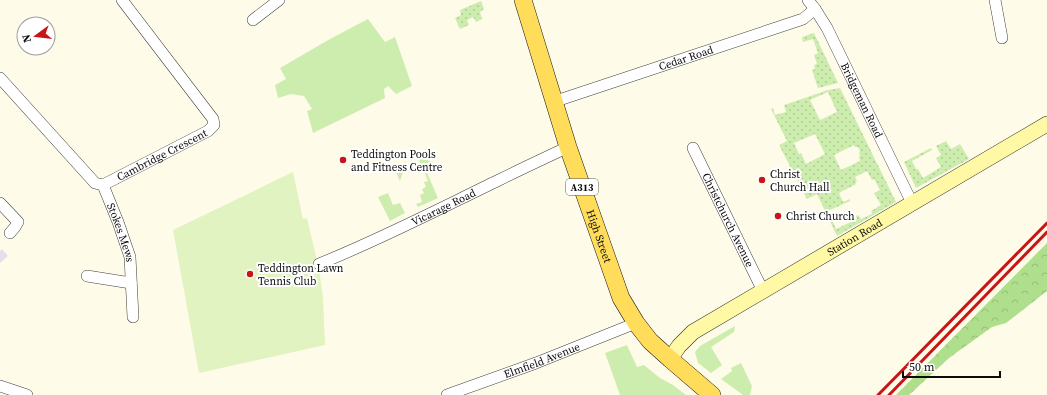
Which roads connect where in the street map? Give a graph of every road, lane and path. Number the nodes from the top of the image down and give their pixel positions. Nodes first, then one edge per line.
1 (122, 0) edge
2 (279, 0) edge
3 (523, 0) edge
4 (995, 0) edge
5 (811, 4) edge
6 (253, 20) dead end
7 (1002, 38) dead end
8 (0, 78) edge
9 (553, 102) junction
10 (1047, 124) edge
11 (568, 147) junction
12 (692, 148) dead end
13 (103, 185) junction
14 (0, 203) edge
15 (912, 203) junction
16 (10, 233) dead end
17 (319, 264) dead end
18 (87, 276) dead end
19 (131, 283) junction
20 (763, 291) junction
21 (133, 317) dead end
22 (636, 323) junction
23 (670, 359) junction
24 (0, 386) edge
25 (27, 395) edge
26 (447, 395) edge
27 (712, 395) edge

1 - 13 street, Cambridge Crescent
2 - 6 street
3 - 9 main road, High Street / A313
4 - 7 street
5 - 9 street, Cedar Road
5 - 15 street, Bridgeman Road
8 - 13 street, Cambridge Crescent
9 - 11 main road, High Street / A313
10 - 15 main road, Station Road
11 - 17 street, Vicarage Road
11 - 22 main road, High Street / A313
12 - 20 street, Christchurch Avenue
13 - 19 street, Stokes Mews
14 - 16 street
15 - 20 main road, Station Road
18 - 19 street
19 - 21 street, Stokes Mews
20 - 23 main road, Station Road
22 - 23 main road, High Street / A313
22 - 26 street, Elmfield Avenue
23 - 27 main road, High Street / A313
24 - 25 street

